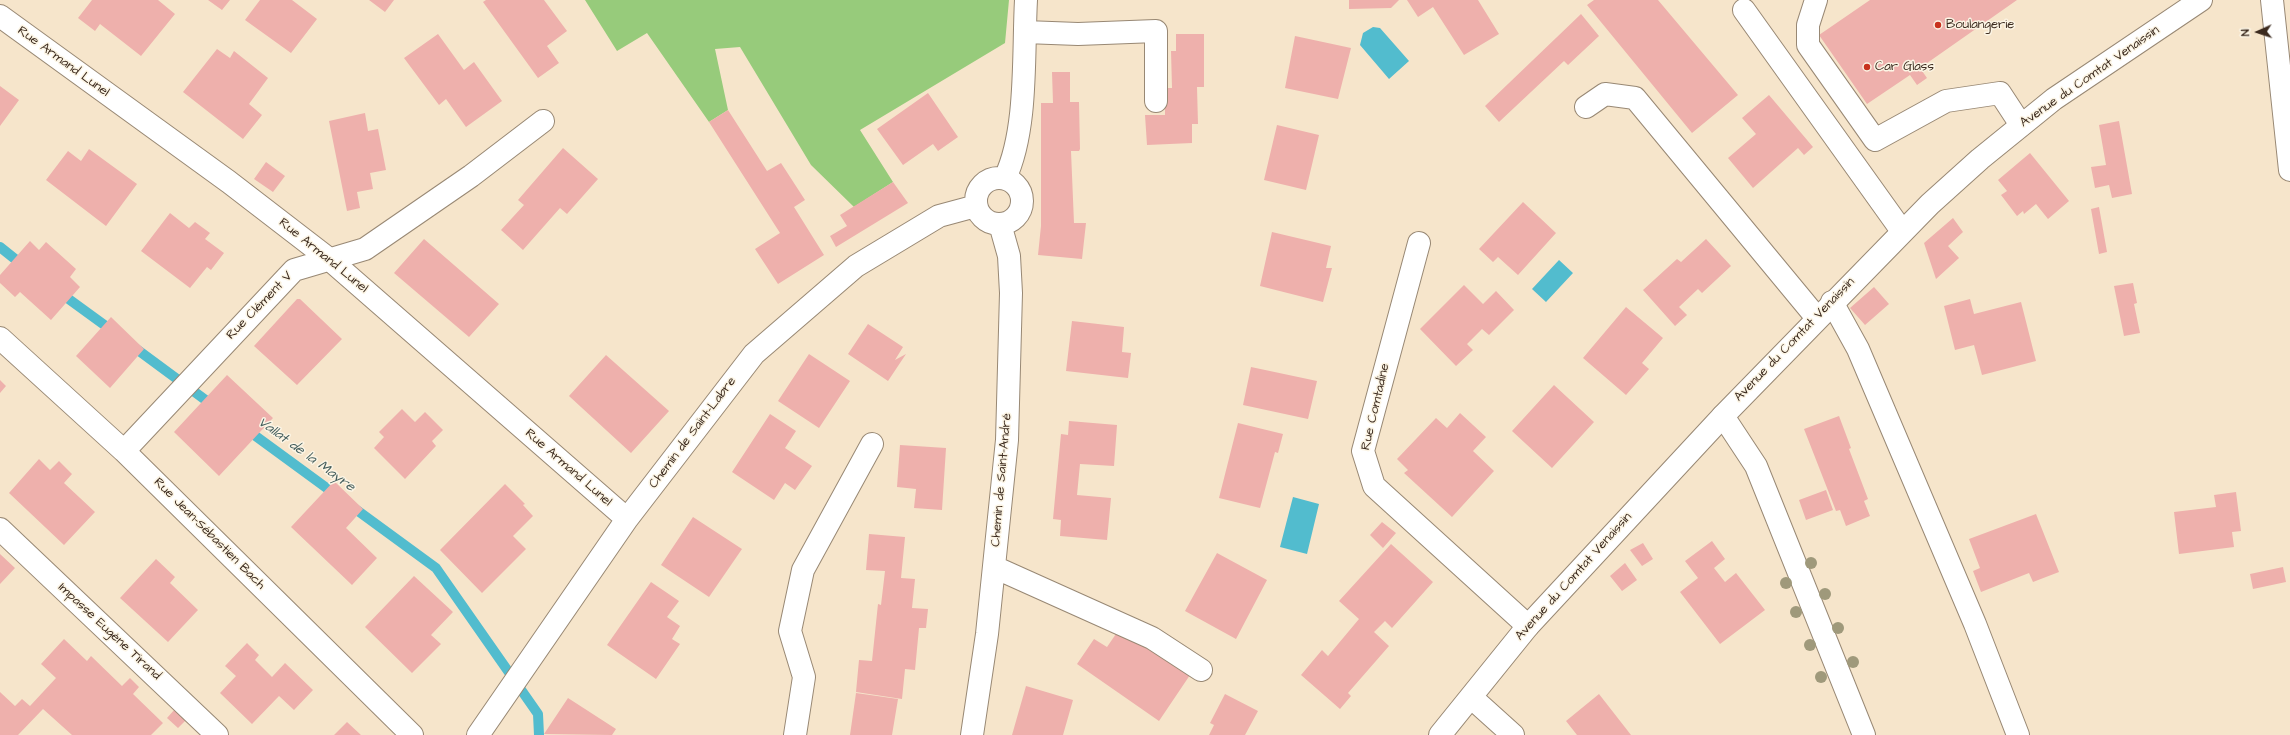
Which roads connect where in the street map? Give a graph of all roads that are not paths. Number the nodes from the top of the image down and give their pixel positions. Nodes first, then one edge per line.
1 (1026, 0) edge
2 (1816, 0) edge
3 (2201, 0) edge
4 (2272, 0) edge
5 (1744, 10) dead end
6 (0, 16) edge
7 (1025, 32) junction
8 (1156, 101) dead end
9 (1586, 107) dead end
10 (543, 121) dead end
11 (2021, 125) junction
12 (2290, 170) edge
13 (1005, 178) junction
14 (976, 206) junction
15 (1000, 224) junction
16 (1902, 231) junction
17 (1419, 243) dead end
18 (328, 259) junction
19 (1832, 302) junction
20 (1817, 318) junction
21 (0, 338) edge
22 (1723, 416) junction
23 (872, 444) dead end
24 (124, 451) junction
25 (627, 519) junction
26 (0, 529) edge
27 (994, 567) junction
28 (1528, 626) junction
29 (1201, 670) dead end
30 (1472, 698) junction
31 (217, 735) edge
32 (412, 735) edge
33 (478, 735) edge
34 (795, 735) edge
35 (972, 735) edge
36 (1440, 735) edge
37 (1513, 735) edge
38 (1864, 735) edge
39 (2018, 735) edge

1 - 7 street
2 - 11 street
3 - 11 street, Avenue du Comtat Venaissin
4 - 12 street
5 - 16 street
6 - 18 street, Rue Armand Lunel
7 - 8 street
7 - 13 street
9 - 20 street
10 - 18 street, Rue Clément V
11 - 16 street, Avenue du Comtat Venaissin
13 - 14 street
13 - 15 street
14 - 15 street
14 - 25 street, Chemin de Saint-Labre
15 - 27 street, Chemin de Saint-André
16 - 19 street, Avenue du Comtat Venaissin
17 - 28 street, Rue Comtadine
18 - 24 street, Rue Clément V
18 - 25 street, Rue Armand Lunel
19 - 20 street, Avenue du Comtat Venaissin
19 - 39 street
20 - 22 street, Avenue du Comtat Venaissin
21 - 24 street, Rue Jean-Sébastien Bach
22 - 28 street, Avenue du Comtat Venaissin
22 - 38 street
23 - 34 street
24 - 32 street, Rue Jean-Sébastien Bach
25 - 33 street, Chemin de Saint-Labre
26 - 31 street, Impasse Eugène Tirand
27 - 29 street
27 - 35 street, Chemin de Saint-André
28 - 30 street, Avenue du Comtat Venaissin
30 - 36 street, Avenue du Comtat Venaissin
30 - 37 street

